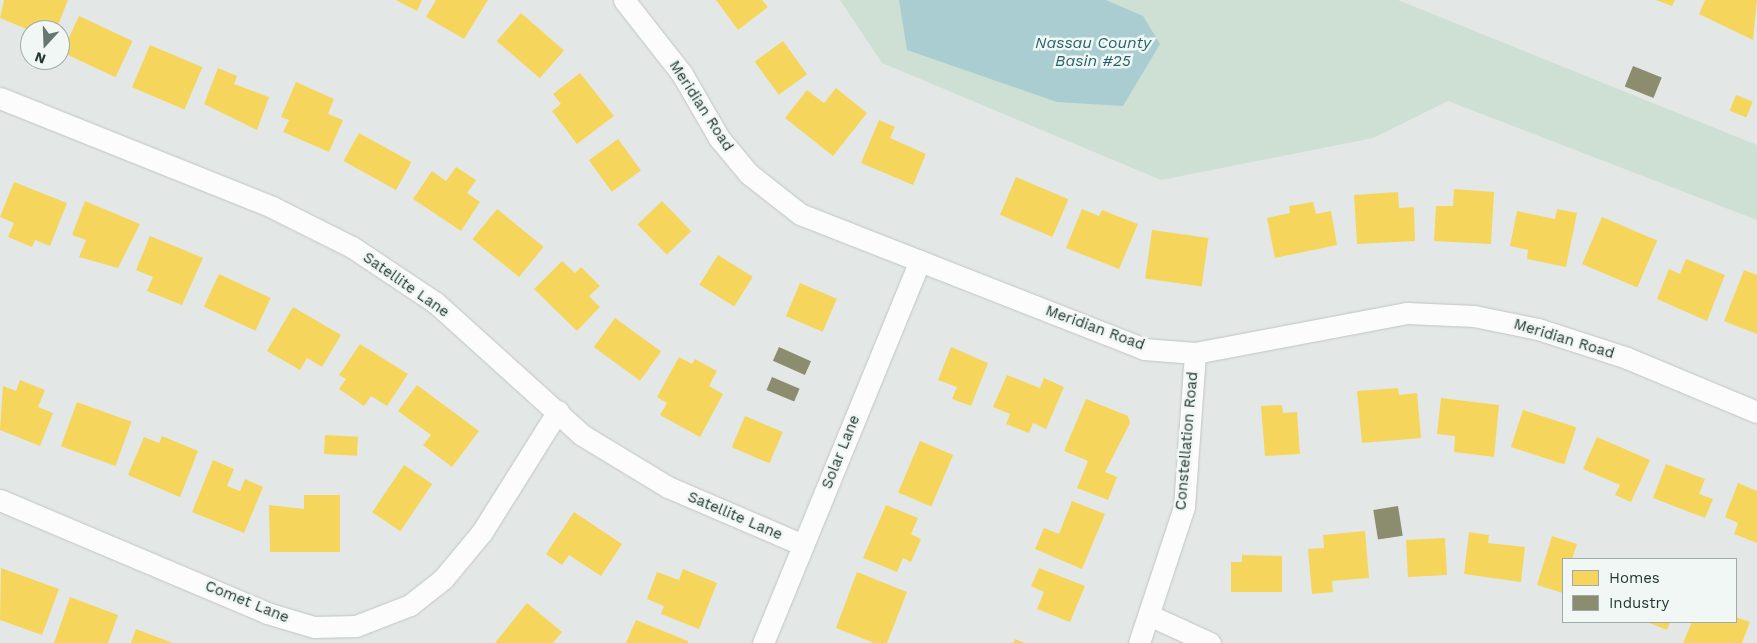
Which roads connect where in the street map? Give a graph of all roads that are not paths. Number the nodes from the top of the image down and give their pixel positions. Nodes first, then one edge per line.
1 (624, 0) edge
2 (0, 98) edge
3 (920, 261) junction
4 (1195, 353) junction
5 (558, 411) junction
6 (1757, 412) edge
7 (0, 500) edge
8 (803, 545) junction
9 (1150, 616) junction
10 (763, 643) edge
11 (1139, 643) edge
12 (1210, 643) edge

1 - 3 street, Meridian Road
2 - 5 street, Satellite Lane
3 - 4 street, Meridian Road
3 - 8 street, Solar Lane
4 - 6 street, Meridian Road
4 - 9 street, Constellation Road
5 - 7 street, Comet Lane
5 - 8 street, Satellite Lane
8 - 10 street, Solar Lane
9 - 11 street, Constellation Road
9 - 12 street

